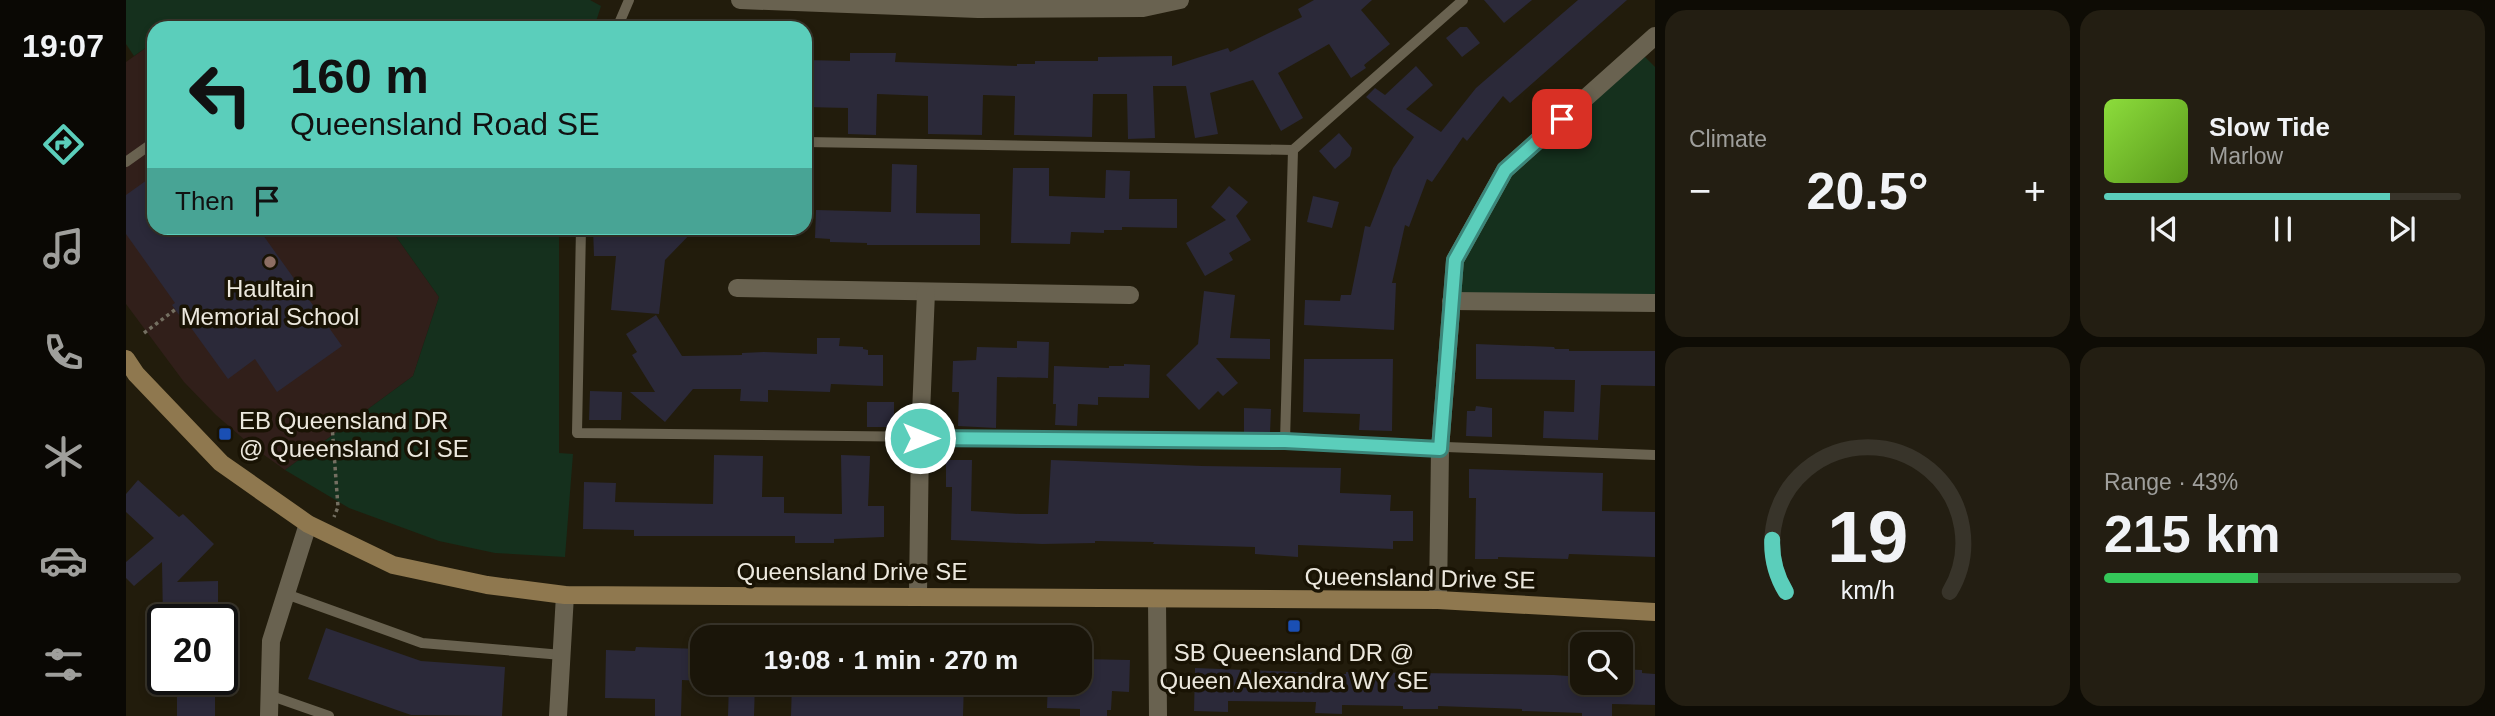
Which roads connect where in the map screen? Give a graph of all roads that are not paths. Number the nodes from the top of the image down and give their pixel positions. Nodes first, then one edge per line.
1 (629, 0) edge
2 (740, 0) edge
3 (1180, 0) edge
4 (1463, 0) edge
5 (978, 4) edge
6 (620, 21) edge
7 (1655, 36) edge
8 (812, 142) edge
9 (147, 147) edge
10 (1293, 150) junction
11 (126, 162) edge
12 (581, 235) edge
13 (737, 288) dead end
14 (926, 292) junction
15 (1130, 295) dead end
16 (1451, 301) junction
17 (1655, 303) edge
18 (126, 359) edge
19 (920, 438) junction
20 (1285, 441) junction
21 (1440, 449) junction
22 (1655, 455) edge
23 (307, 524) junction
24 (286, 594) junction
25 (565, 595) junction
26 (918, 596) junction
27 (1157, 600) junction
28 (1438, 600) junction
29 (1655, 612) edge
30 (562, 655) junction
31 (269, 695) junction
32 (269, 716) edge
33 (328, 716) edge
34 (558, 716) edge
35 (1158, 716) edge

1 - 6 lane
2 - 5 street
3 - 5 street
4 - 10 lane
7 - 16 street
8 - 10 lane
9 - 11 lane
10 - 20 lane
12 - 19 lane
13 - 14 street
14 - 15 street
14 - 19 street
16 - 17 street
16 - 21 street
18 - 23 street, Queensland Drive SE
19 - 20 lane
19 - 26 street
20 - 21 lane
21 - 22 lane
21 - 28 street
23 - 24 street
23 - 25 street, Queensland Drive SE
24 - 30 lane
24 - 31 street
25 - 26 street, Queensland Drive SE
25 - 30 street
26 - 27 street, Queensland Drive SE
27 - 28 street, Queensland Drive SE
27 - 35 street
28 - 29 street, Queensland Drive SE
30 - 34 street
31 - 32 street
31 - 33 lane

